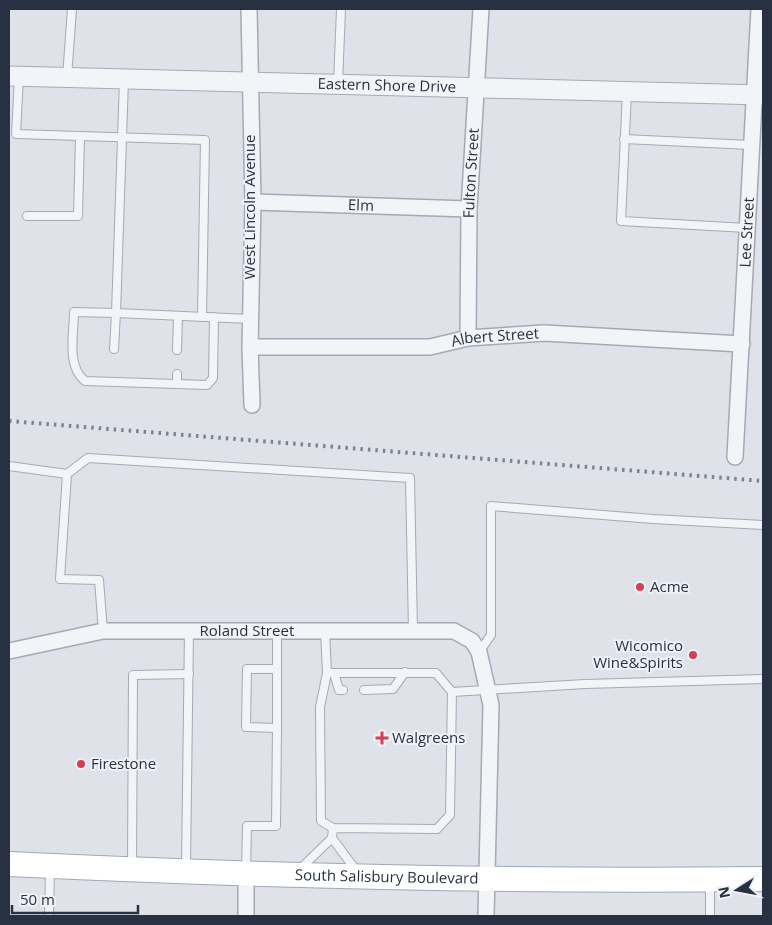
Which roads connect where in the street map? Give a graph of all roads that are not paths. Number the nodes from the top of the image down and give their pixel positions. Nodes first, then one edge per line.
1 (72, 9) edge
2 (249, 9) edge
3 (341, 9) edge
4 (481, 9) edge
5 (759, 9) edge
6 (14, 76) edge
7 (67, 77) junction
8 (124, 78) junction
9 (249, 80) junction
10 (338, 84) junction
11 (477, 89) junction
12 (627, 92) junction
13 (758, 95) edge
14 (80, 136) junction
15 (122, 137) junction
16 (624, 139) junction
17 (751, 145) junction
18 (253, 202) junction
19 (469, 208) junction
20 (27, 216) dead end
21 (747, 228) junction
22 (116, 313) junction
23 (178, 316) junction
24 (202, 317) junction
25 (214, 317) junction
26 (250, 318) junction
27 (468, 338) junction
28 (742, 344) junction
29 (250, 347) junction
30 (114, 349) dead end
31 (177, 350) dead end
32 (114, 373) dead end
33 (177, 374) dead end
34 (113, 382) junction
35 (177, 384) junction
36 (252, 405) dead end
37 (735, 457) dead end
38 (9, 466) edge
39 (67, 474) junction
40 (763, 525) edge
41 (189, 630) junction
42 (277, 630) junction
43 (103, 631) junction
44 (326, 631) junction
45 (413, 631) junction
46 (9, 651) edge
47 (479, 652) junction
48 (277, 669) junction
49 (405, 672) junction
50 (330, 673) junction
51 (189, 674) junction
52 (763, 679) edge
53 (488, 689) junction
54 (343, 690) dead end
55 (364, 690) dead end
56 (452, 692) junction
57 (278, 728) junction
58 (333, 828) junction
59 (332, 838) junction
60 (9, 864) edge
61 (50, 866) junction
62 (132, 870) junction
63 (186, 873) junction
64 (246, 875) junction
65 (292, 876) junction
66 (362, 878) junction
67 (763, 879) edge
68 (486, 880) junction
69 (710, 880) junction
70 (49, 916) edge
71 (246, 916) edge
72 (486, 916) edge
73 (710, 916) edge

1 - 7 lane
2 - 9 street, West Lincoln Avenue
3 - 10 lane
4 - 11 street, Fulton Street
5 - 13 street, Lee Street
6 - 7 street, Eastern Shore Drive
6 - 14 lane
7 - 8 street, Eastern Shore Drive
8 - 9 street, Eastern Shore Drive
8 - 15 lane
9 - 10 street, Eastern Shore Drive
9 - 18 street, West Lincoln Avenue
10 - 11 street, Eastern Shore Drive
11 - 12 street, Eastern Shore Drive
11 - 19 street, Fulton Street
12 - 13 street, Eastern Shore Drive
12 - 16 lane
13 - 17 street, Lee Street
14 - 15 lane
14 - 20 lane
15 - 22 lane
15 - 24 lane
16 - 17 lane
16 - 21 lane
17 - 21 street, Lee Street
18 - 19 street, Elm
18 - 26 street, West Lincoln Avenue
19 - 27 street, Fulton Street
21 - 28 street, Lee Street
22 - 23 lane
22 - 30 lane
22 - 34 lane
23 - 24 lane
23 - 31 lane
24 - 25 lane
25 - 26 lane
25 - 35 lane
26 - 29 street, West Lincoln Avenue
27 - 28 street, Albert Street
27 - 29 street, Albert Street
28 - 37 street, Lee Street
29 - 36 street, West Lincoln Avenue
32 - 34 lane
33 - 35 lane
34 - 35 lane
38 - 39 lane
39 - 43 lane
39 - 45 lane
40 - 47 lane
41 - 42 street, Roland Street
41 - 43 street, Roland Street
41 - 51 lane
42 - 44 street, Roland Street
42 - 48 lane
43 - 46 street, Roland Street
44 - 45 street, Roland Street
44 - 50 lane
45 - 47 street, Roland Street
47 - 53 street
48 - 57 lane
48 - 57 lane
49 - 50 lane
49 - 55 lane
49 - 56 lane
50 - 54 lane
50 - 58 lane
51 - 62 lane
51 - 63 lane
52 - 53 lane
53 - 56 lane
53 - 68 street
56 - 58 lane
57 - 64 lane
58 - 59 lane
59 - 65 lane
59 - 66 lane
60 - 61 main road, South Salisbury Boulevard
61 - 62 main road, South Salisbury Boulevard
61 - 70 lane
62 - 63 main road, South Salisbury Boulevard
63 - 64 main road, South Salisbury Boulevard
64 - 65 main road, South Salisbury Boulevard
64 - 71 street
65 - 66 main road, South Salisbury Boulevard
66 - 68 main road, South Salisbury Boulevard
67 - 69 main road, South Salisbury Boulevard
68 - 69 main road, South Salisbury Boulevard
68 - 72 street
69 - 73 lane

